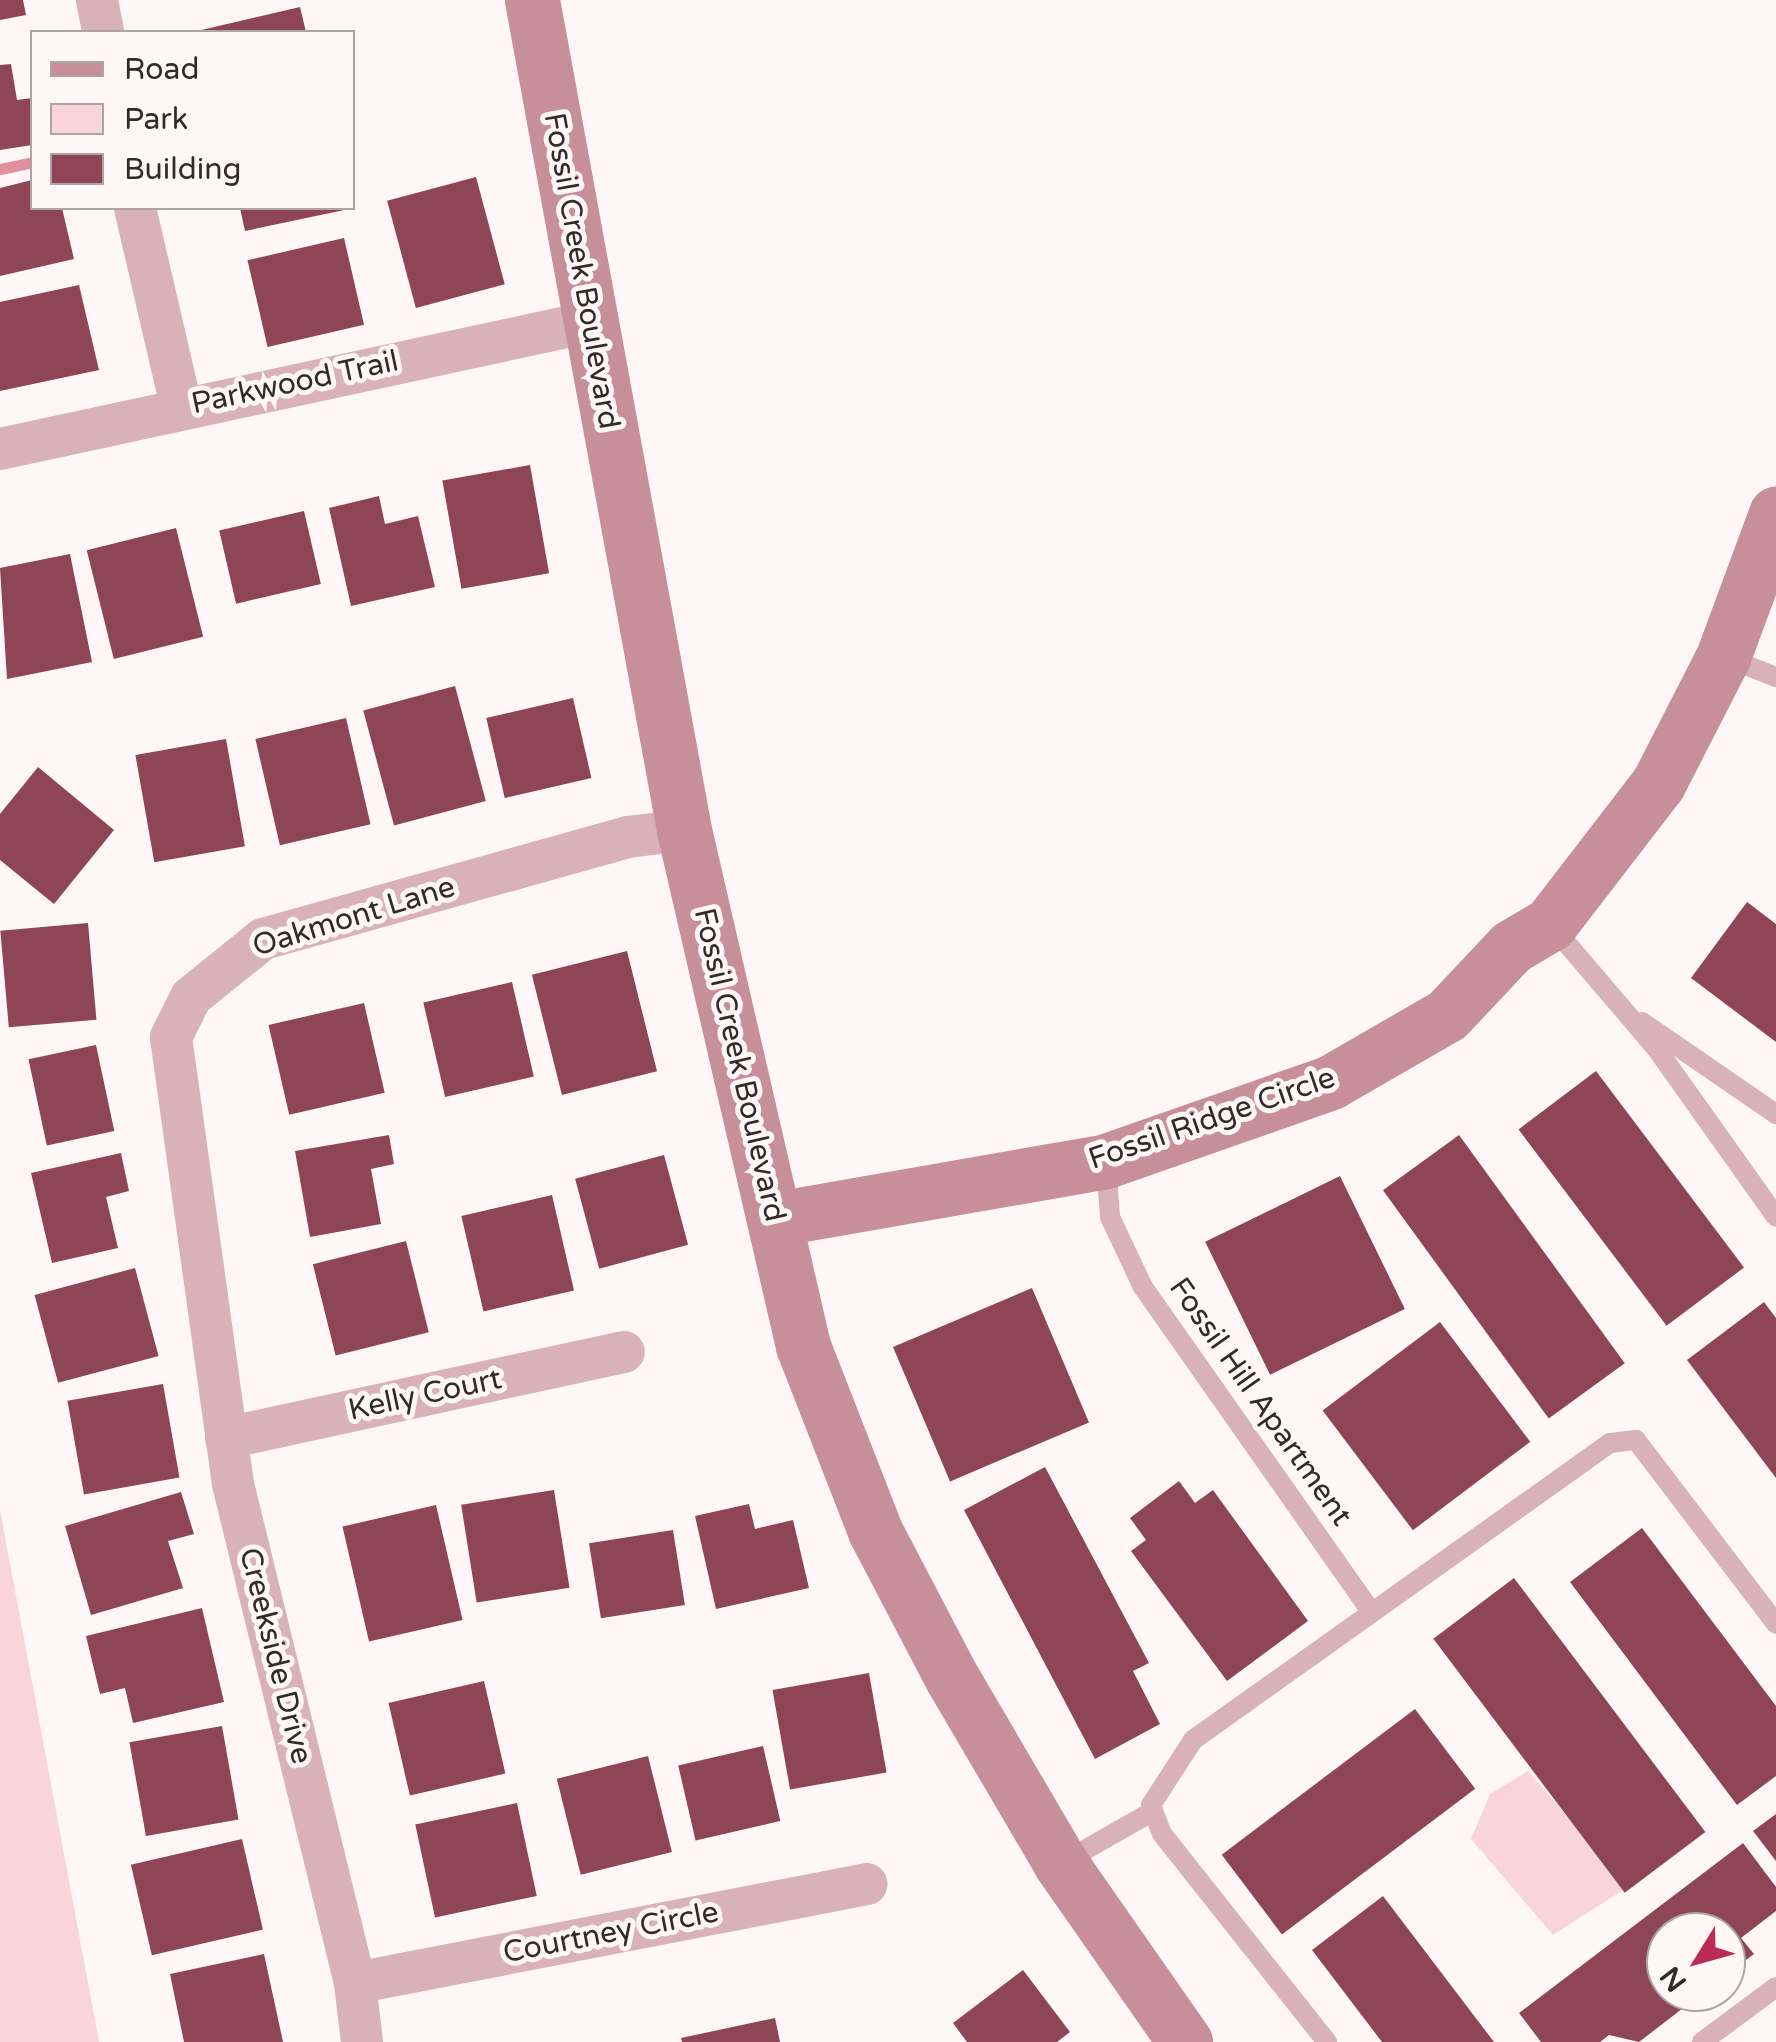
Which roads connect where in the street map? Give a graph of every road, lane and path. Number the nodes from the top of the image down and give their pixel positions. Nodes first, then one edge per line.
1 (97, 0) edge
2 (532, 0) edge
3 (103, 30) edge
4 (135, 210) edge
5 (590, 322) junction
6 (182, 406) junction
7 (0, 449) edge
8 (1776, 514) edge
9 (1723, 656) junction
10 (1776, 677) edge
11 (684, 830) junction
12 (1550, 924) junction
13 (1626, 1013) junction
14 (1776, 1114) edge
15 (1106, 1162) junction
16 (1776, 1217) edge
17 (775, 1219) junction
18 (200, 1266) joint
19 (624, 1352) dead end
20 (226, 1438) junction
21 (1370, 1611) junction
22 (1776, 1624) edge
23 (1153, 1811) junction
24 (1060, 1864) junction
25 (868, 1884) dead end
26 (355, 1983) junction
27 (1776, 1987) edge
28 (362, 2042) edge
29 (1185, 2042) edge
30 (1327, 2042) edge
31 (1702, 2042) edge

1 - 3 street
2 - 5 main road, Fossil Creek Boulevard
4 - 6 street
5 - 6 street, Parkwood Trail
5 - 11 main road, Fossil Creek Boulevard
6 - 7 street, Parkwood Trail
8 - 9 main road, Fossil Ridge Circle
9 - 10 lane
9 - 12 main road, Fossil Ridge Circle
11 - 17 main road, Fossil Creek Boulevard
11 - 18 street, Oakmont Lane
12 - 13 lane
12 - 15 main road, Fossil Ridge Circle
13 - 14 lane
13 - 16 lane
15 - 17 main road, Fossil Ridge Circle
15 - 21 lane, Fossil Hill Apartment
17 - 24 main road, Fossil Creek Boulevard
18 - 20 street, Creekside Drive
19 - 20 street, Kelly Court
20 - 26 street, Creekside Drive
21 - 22 lane
21 - 23 lane
23 - 24 lane
23 - 30 lane
24 - 29 main road, Fossil Creek Boulevard
25 - 26 street, Courtney Circle
26 - 28 street, Creekside Drive
27 - 31 lane

